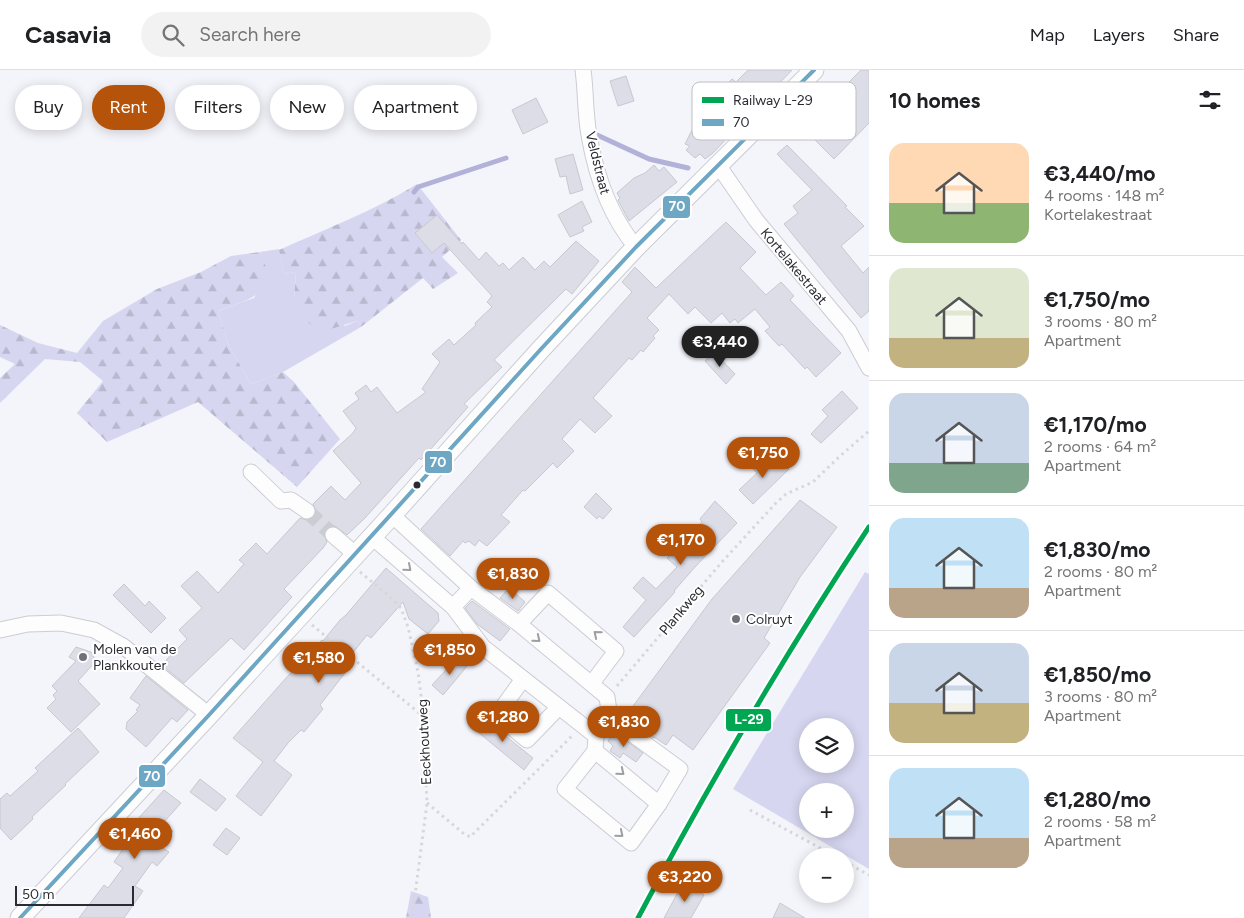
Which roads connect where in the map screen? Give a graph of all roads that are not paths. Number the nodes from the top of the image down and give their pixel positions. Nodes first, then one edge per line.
1 (583, 70) edge
2 (814, 70) edge
3 (802, 82) edge
4 (743, 140) edge
5 (718, 165) junction
6 (636, 247) junction
7 (865, 350) edge
8 (869, 368) edge
9 (251, 472) dead end
10 (306, 511) tunnel mouth
11 (392, 515) junction
12 (333, 535) tunnel mouth
13 (371, 536) junction
14 (352, 558) junction
15 (471, 588) junction
16 (453, 607) junction
17 (519, 624) junction
18 (0, 630) edge
19 (523, 679) junction
20 (592, 683) junction
21 (559, 707) junction
22 (209, 715) junction
23 (610, 718) junction
24 (595, 744) junction
25 (659, 804) junction
26 (20, 918) edge

1 - 6 street, Veldstraat
2 - 3 main road
4 - 5 main road
5 - 6 main road
5 - 7 street, Kortelakestraat
6 - 11 main road
7 - 8 street, Kortelakestraat
9 - 10 street
11 - 13 main road
11 - 15 street
12 - 14 street
13 - 14 main road
13 -> 16 street
14 - 22 main road
15 - 16 street
15 - 17 street
16 - 19 street
17 -> 20 street
20 -> 17 street
18 - 22 street
19 - 21 street
19 - 21 street
20 - 23 street
21 - 24 street
22 - 26 main road
23 - 24 street
23 - 25 street
24 -> 25 street
24 -> 25 street

